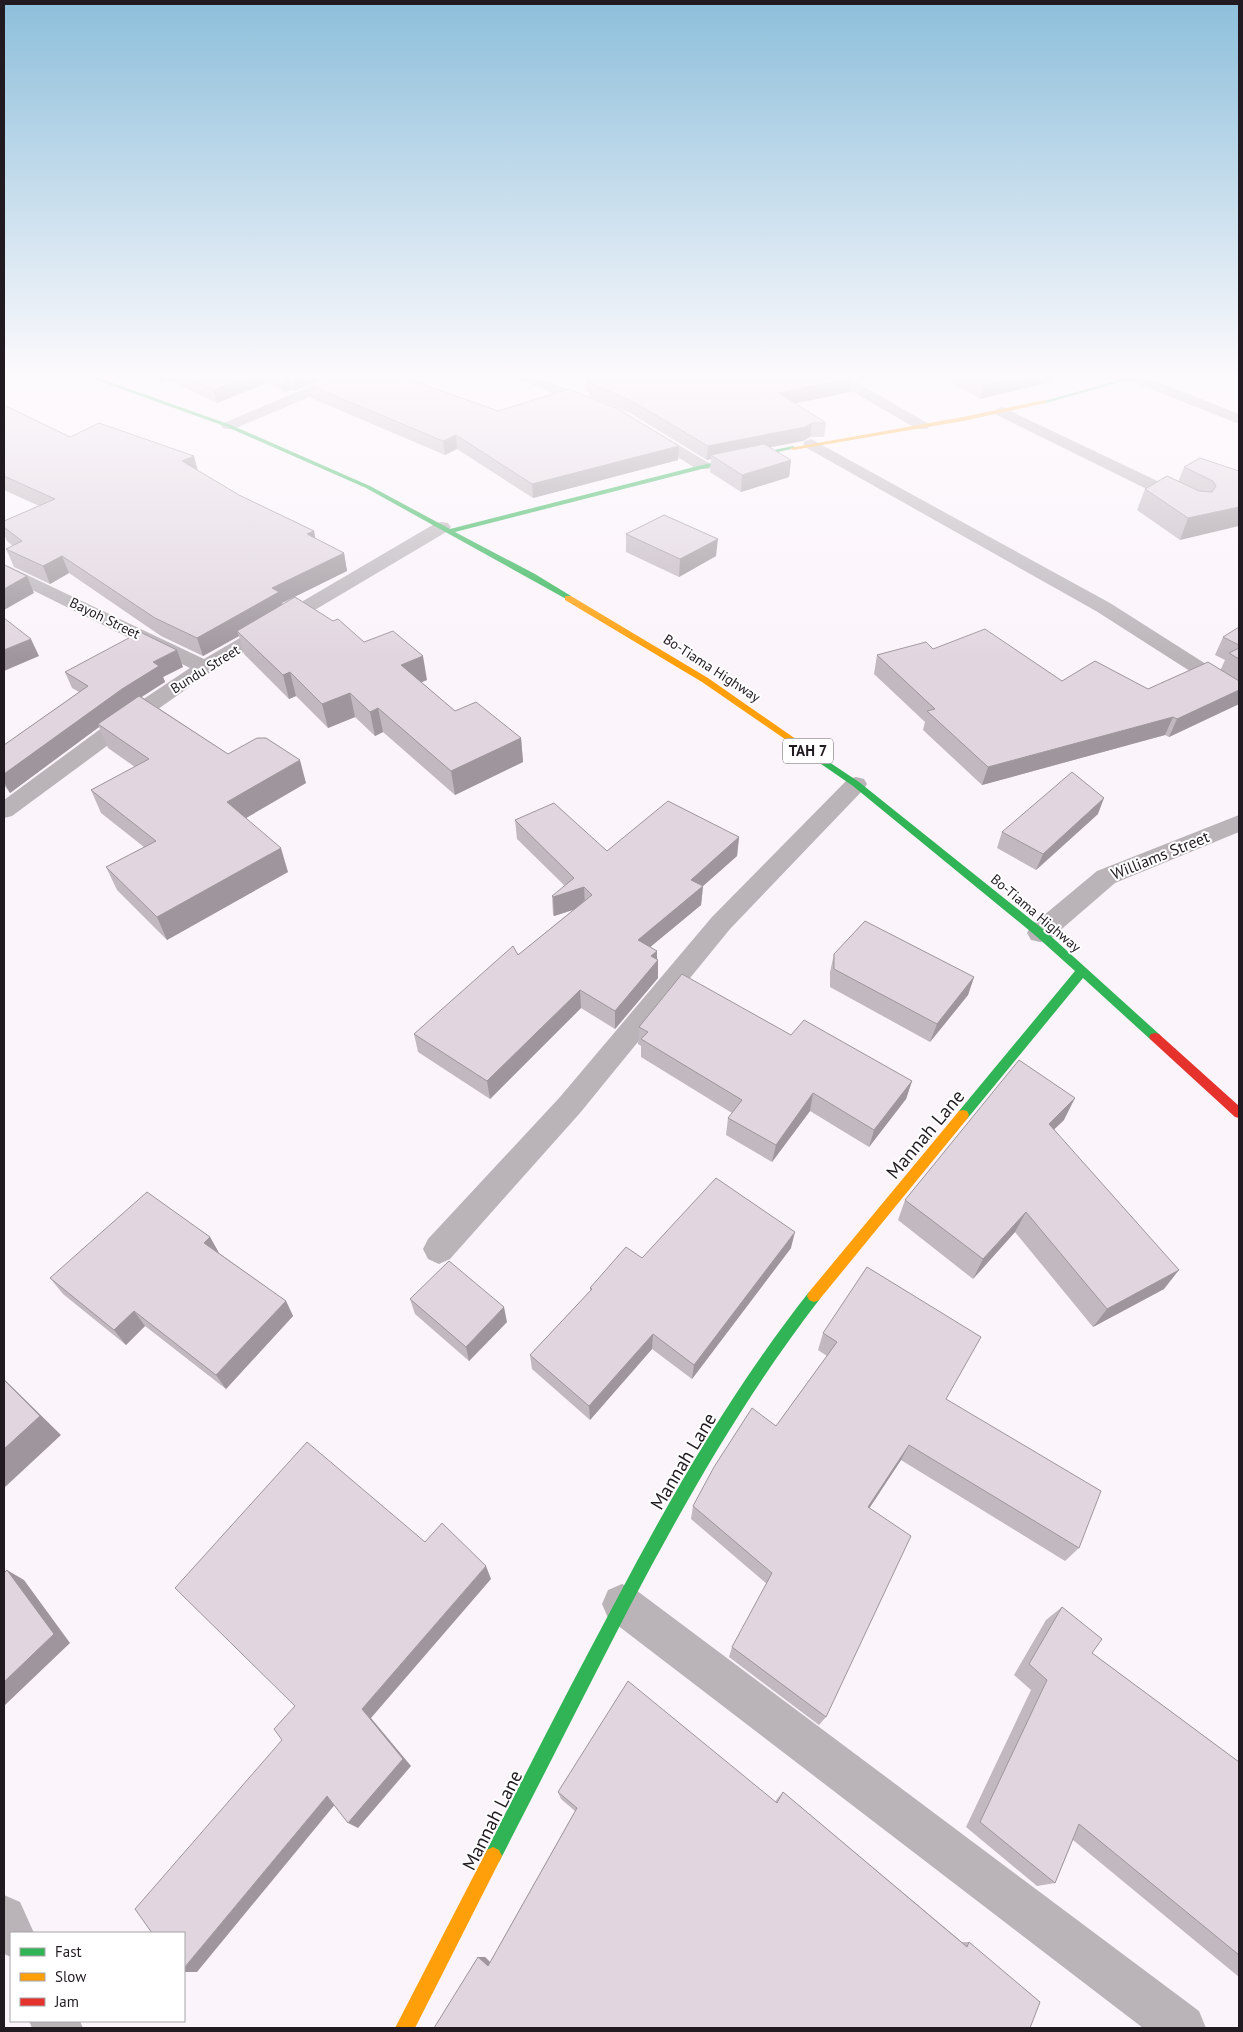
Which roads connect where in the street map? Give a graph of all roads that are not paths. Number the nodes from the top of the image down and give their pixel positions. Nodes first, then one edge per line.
1 (331, 471) edge
2 (684, 471) edge
3 (859, 471) edge
4 (1123, 471) edge
5 (1197, 507) edge
6 (445, 529) junction
7 (4, 568) edge
8 (205, 667) junction
9 (1239, 694) edge
10 (856, 784) junction
11 (4, 811) edge
12 (1239, 823) edge
13 (1040, 933) junction
14 (1082, 972) junction
15 (1239, 1113) edge
16 (440, 1249) dead end
17 (622, 1604) junction
18 (4, 1918) edge
19 (10, 1932) edge
20 (405, 2028) edge
21 (1182, 2028) edge

1 - 6 main road, Bo-Tiama Highway / TAH 7
2 - 6 main road
3 - 9 street
4 - 5 street
6 - 8 street, Bundu Street
6 - 10 main road, Bo-Tiama Highway / TAH 7
7 - 8 street, Bayoh Street
8 - 11 street, Bundu Street
10 - 13 main road, Bo-Tiama Highway / TAH 7
10 - 16 street
12 - 13 street, Williams Street
13 - 14 main road, Bo-Tiama Highway / TAH 7
14 - 15 main road, Bo-Tiama Highway / TAH 7
14 - 17 main road, Mannah Lane
17 - 20 main road, Mannah Lane
17 - 21 street
18 - 19 street

